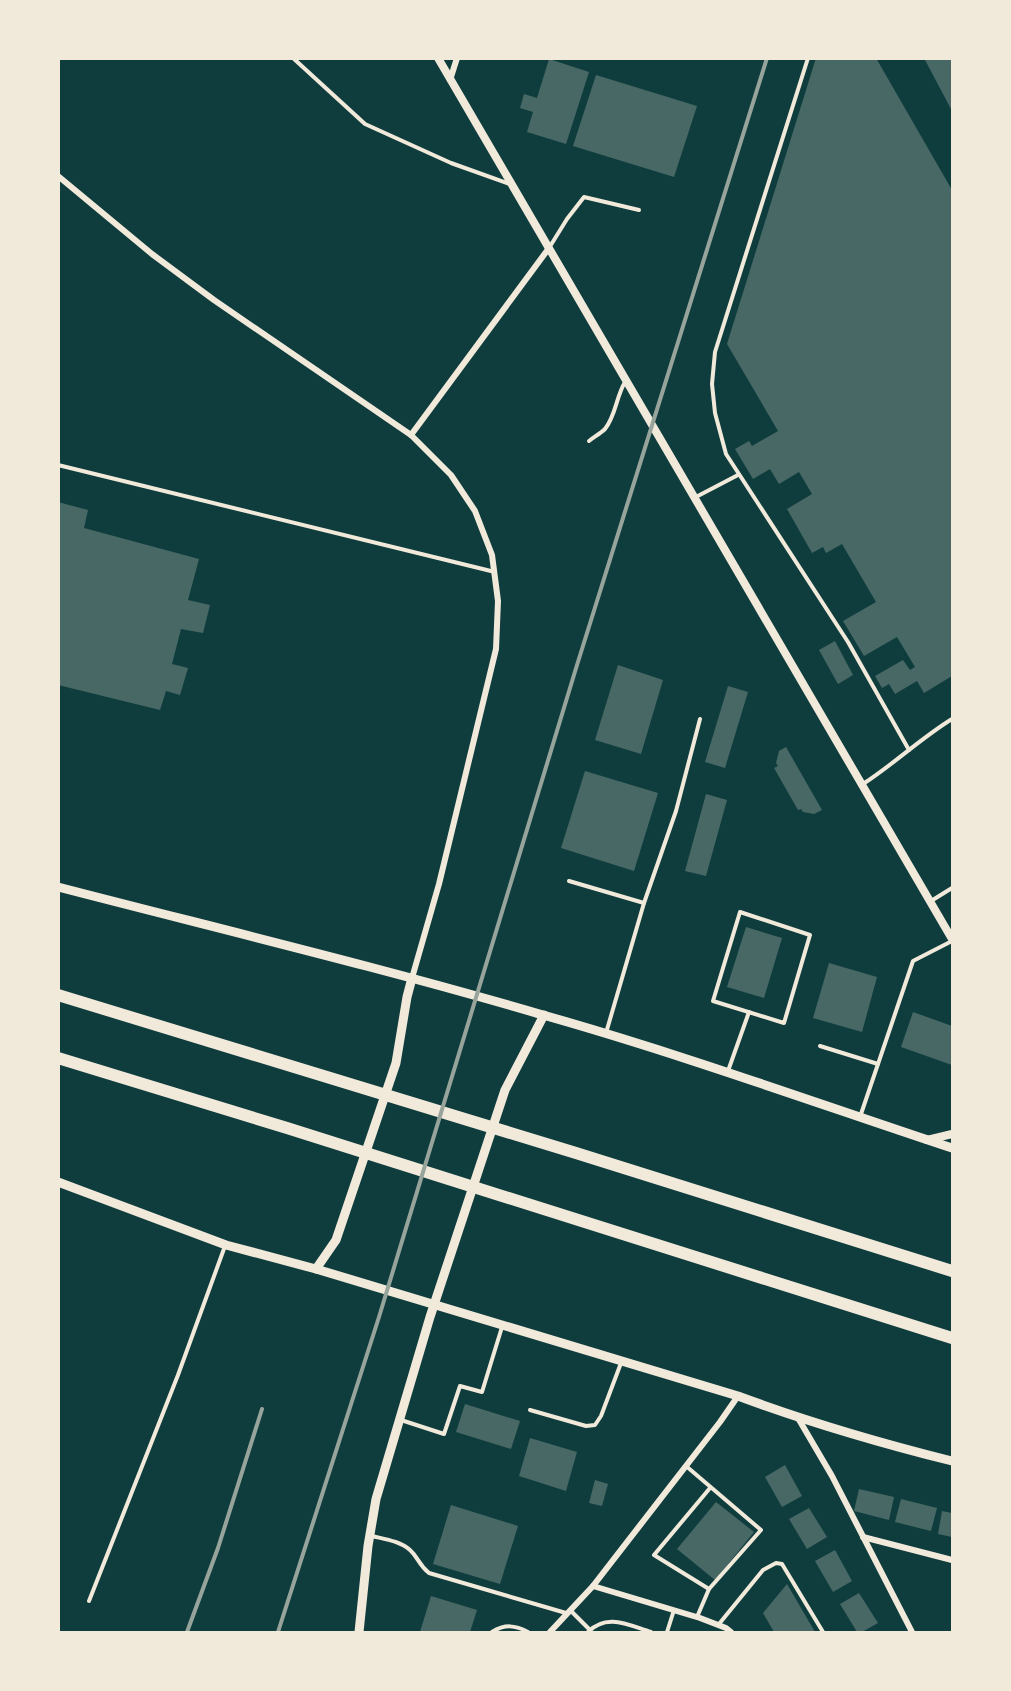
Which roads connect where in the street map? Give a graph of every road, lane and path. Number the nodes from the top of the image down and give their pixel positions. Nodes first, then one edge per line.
1 (293, 58) edge
2 (438, 58) edge
3 (457, 58) edge
4 (808, 58) edge
5 (450, 81) junction
6 (58, 176) edge
7 (512, 185) junction
8 (639, 210) dead end
9 (549, 248) junction
10 (626, 381) junction
11 (411, 435) junction
12 (589, 441) dead end
13 (58, 465) edge
14 (738, 475) junction
15 (694, 498) junction
16 (495, 572) junction
17 (700, 719) dead end
18 (951, 719) edge
19 (909, 750) junction
20 (862, 785) junction
21 (569, 881) dead end
22 (58, 887) edge
23 (952, 888) edge
24 (930, 901) junction
25 (644, 903) junction
26 (952, 940) edge
27 (412, 978) junction
28 (58, 995) edge
29 (749, 1012) junction
30 (544, 1015) junction
31 (606, 1034) junction
32 (820, 1046) dead end
33 (58, 1058) edge
34 (878, 1064) junction
35 (728, 1072) junction
36 (860, 1117) junction
37 (952, 1134) edge
38 (927, 1140) junction
39 (952, 1148) edge
40 (58, 1182) edge
41 (226, 1245) junction
42 (316, 1269) junction
43 (952, 1270) edge
44 (435, 1306) junction
45 (502, 1326) junction
46 (952, 1338) edge
47 (621, 1362) junction
48 (738, 1396) junction
49 (530, 1410) dead end
50 (798, 1418) junction
51 (399, 1420) junction
52 (952, 1461) edge
53 (686, 1466) junction
54 (710, 1488) junction
55 (369, 1535) junction
56 (863, 1538) junction
57 (952, 1560) edge
58 (593, 1586) junction
59 (709, 1589) junction
60 (89, 1601) dead end
61 (674, 1610) junction
62 (568, 1612) junction
63 (697, 1617) junction
64 (718, 1625) junction
65 (589, 1631) edge
66 (359, 1632) edge
67 (492, 1632) edge
68 (528, 1632) edge
69 (550, 1632) edge
70 (651, 1632) edge
71 (667, 1632) edge
72 (731, 1632) edge
73 (823, 1632) edge
74 (912, 1632) edge

1 - 7 lane
2 - 5 street
3 - 5 street
4 - 14 lane
5 - 7 street
6 - 11 street
7 - 9 street
8 - 9 lane
9 - 10 street
9 - 11 street
10 - 12 lane
10 - 15 street
11 - 16 street
13 - 16 lane
14 - 15 lane
14 - 19 lane
15 - 20 street
16 - 27 street
17 - 25 lane
18 - 19 lane
19 - 20 lane
20 - 24 street
21 - 25 lane
22 - 27 main road
23 - 24 lane
24 - 26 street
25 - 31 lane
26 - 34 lane
27 - 30 main road
27 - 42 main road
28 - 43 highway
29 - 29 lane
29 - 35 lane
30 - 31 main road
30 - 44 main road
31 - 35 main road
32 - 34 lane
33 - 46 highway
34 - 36 lane
35 - 36 main road
36 - 38 main road
37 - 38 street
38 - 39 main road
40 - 41 main road
41 - 42 main road
41 - 60 lane
42 - 44 main road
44 - 45 main road
44 - 51 main road
45 - 47 main road
45 - 51 lane
47 - 48 main road
47 - 49 lane
48 - 50 main road
48 - 53 street
50 - 52 main road
50 - 56 street
51 - 55 main road
53 - 54 lane
53 - 58 street
54 - 59 lane
54 - 59 lane
55 - 62 lane
55 - 66 main road
56 - 57 street
56 - 74 street
58 - 61 street
58 - 62 street
59 - 63 lane
61 - 63 street
61 - 71 lane
62 - 65 lane
62 - 69 street
63 - 64 street
64 - 72 street
64 - 73 lane
65 - 70 lane
67 - 68 lane

